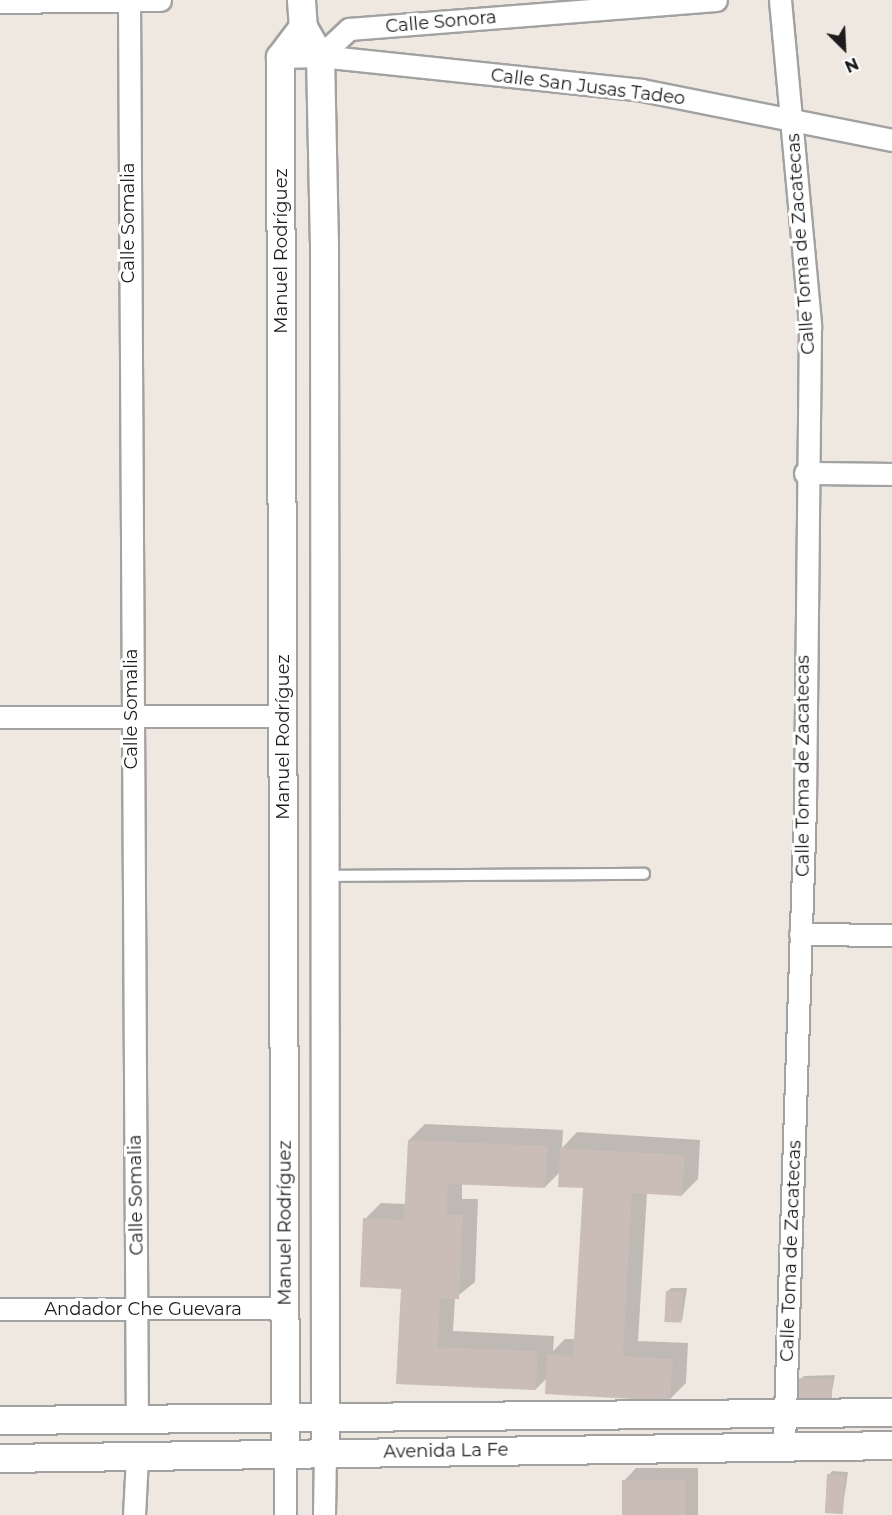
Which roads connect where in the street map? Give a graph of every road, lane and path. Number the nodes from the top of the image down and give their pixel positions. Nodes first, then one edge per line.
1 (160, 0) edge
2 (301, 0) edge
3 (716, 0) edge
4 (780, 0) edge
5 (129, 1) edge
6 (0, 2) edge
7 (303, 27) junction
8 (320, 56) junction
9 (280, 57) junction
10 (793, 119) junction
11 (892, 140) edge
12 (805, 473) junction
13 (892, 474) edge
14 (130, 716) junction
15 (283, 716) junction
16 (0, 717) edge
17 (644, 874) dead end
18 (322, 876) junction
19 (800, 934) junction
20 (892, 935) edge
21 (285, 1308) junction
22 (0, 1309) edge
23 (137, 1310) junction
24 (892, 1412) edge
25 (786, 1413) junction
26 (324, 1414) junction
27 (285, 1415) junction
28 (137, 1418) junction
29 (0, 1420) edge
30 (784, 1445) junction
31 (892, 1445) edge
32 (285, 1454) junction
33 (325, 1454) junction
34 (137, 1457) junction
35 (0, 1458) edge
36 (134, 1515) edge
37 (285, 1515) edge
38 (324, 1515) edge

1 - 5 street
2 - 7 street
3 - 8 street, Calle Sonora
4 - 10 street, Calle Toma de Zacatecas
5 - 6 street
5 - 14 street, Calle Somalia
7 - 8 street
7 - 9 street
8 - 9 street, Calle San Jusas Tadeo
8 - 10 street, Calle San Jusas Tadeo
8 - 18 street
9 - 15 street, Manuel Rodríguez
10 - 11 street, Calle San Jusas Tadeo
10 - 12 street, Calle Toma de Zacatecas
12 - 13 street
12 - 19 street, Calle Toma de Zacatecas
14 - 15 street
14 - 16 street
14 - 23 street, Calle Somalia
15 - 21 street, Manuel Rodríguez
17 - 18 lane
18 - 26 street
19 - 20 street
19 - 25 street, Calle Toma de Zacatecas
21 - 23 street, Andador Che Guevara
21 - 27 street, Manuel Rodríguez
22 - 23 street, Andador Che Guevara
23 - 28 street, Calle Somalia
24 - 25 street, Avenida La Fe
25 - 26 street, Avenida La Fe
25 - 30 street, Calle Toma de Zacatecas
26 - 27 street, Avenida La Fe
26 - 33 street
27 - 28 street, Avenida La Fe
27 - 32 street, Manuel Rodríguez
28 - 29 street, Avenida La Fe
30 - 31 street, Avenida La Fe
30 - 33 street, Avenida La Fe
32 - 33 street, Avenida La Fe
32 - 34 street, Avenida La Fe
32 - 37 street
33 - 38 street
34 - 35 street, Avenida La Fe
34 - 36 street

